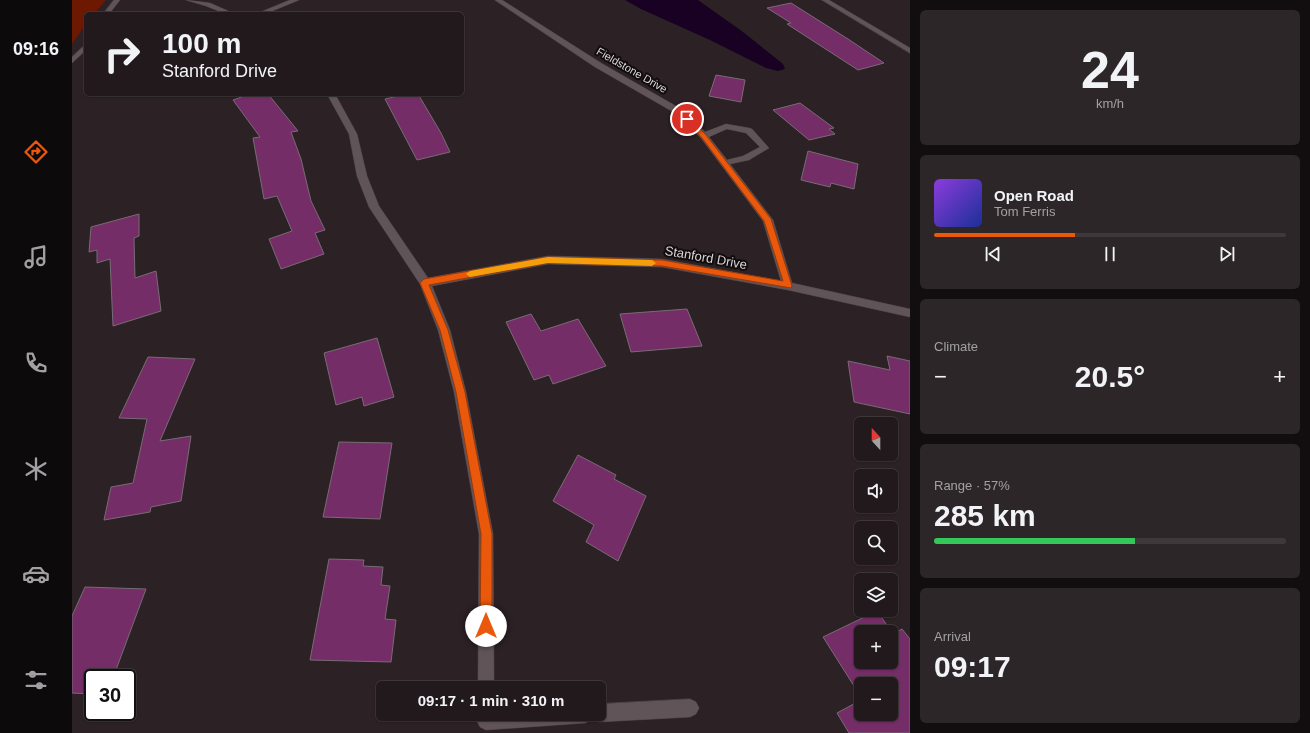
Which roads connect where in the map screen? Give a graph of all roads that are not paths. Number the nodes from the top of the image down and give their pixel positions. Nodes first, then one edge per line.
1 (117, 0) edge
2 (189, 0) edge
3 (296, 0) edge
4 (498, 0) edge
5 (825, 0) edge
6 (108, 12) edge
7 (227, 12) edge
8 (263, 12) edge
9 (84, 48) edge
10 (910, 52) edge
11 (72, 61) edge
12 (332, 96) edge
13 (704, 136) junction
14 (724, 162) junction
15 (424, 283) junction
16 (788, 286) junction
17 (910, 313) edge
18 (486, 681) edge
19 (690, 708) dead end
20 (606, 713) edge
21 (507, 721) edge
22 (485, 723) edge

1 - 6 street
2 - 7 street
3 - 8 street
4 - 13 street, Fieldstone Drive
5 - 10 street
9 - 11 street
12 - 15 street
13 - 14 street, Fieldstone Drive
13 - 14 street
14 - 16 street, Fieldstone Drive
15 - 16 street, Stanford Drive
15 - 18 street
16 - 17 street, Stanford Drive
19 - 20 street
21 - 22 street

